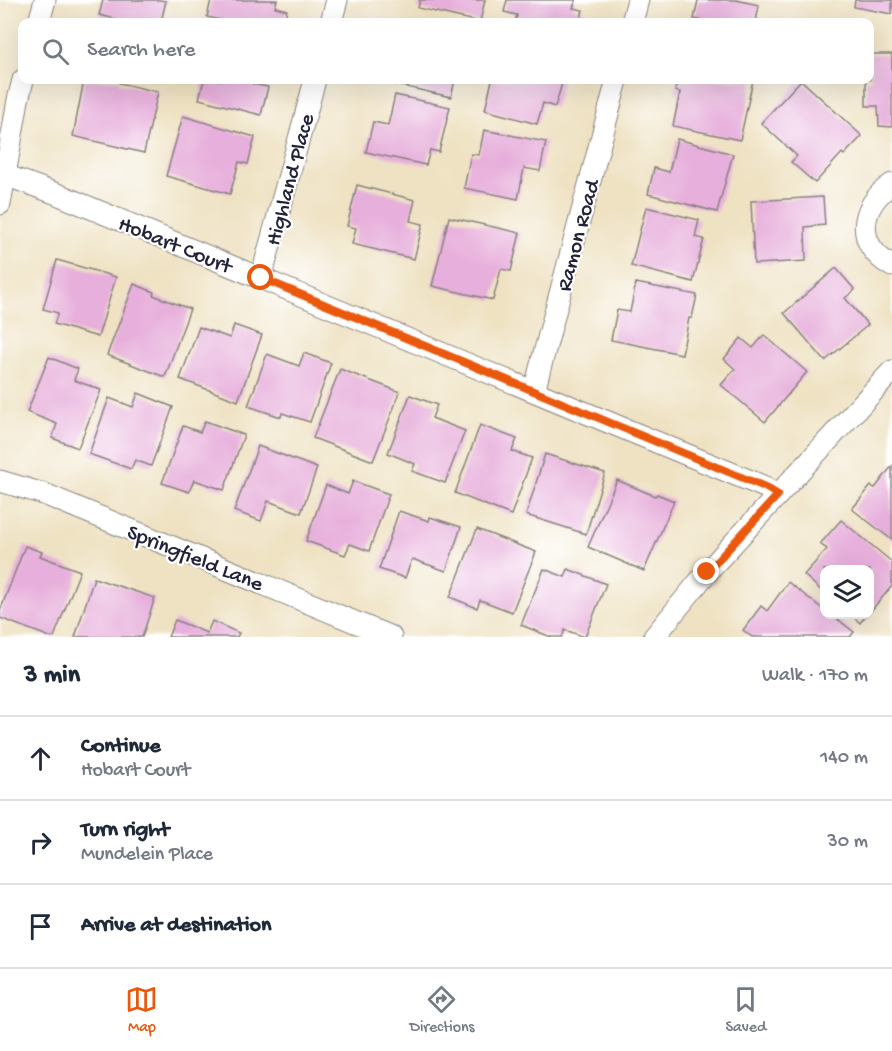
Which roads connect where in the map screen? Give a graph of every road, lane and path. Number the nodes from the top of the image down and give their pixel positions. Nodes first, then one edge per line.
1 (45, 0) edge
2 (337, 0) edge
3 (638, 0) edge
4 (40, 18) edge
5 (332, 18) edge
6 (633, 18) edge
7 (22, 84) edge
8 (314, 84) edge
9 (616, 84) edge
10 (5, 175) junction
11 (892, 184) edge
12 (0, 204) edge
13 (892, 266) edge
14 (261, 278) junction
15 (892, 371) edge
16 (534, 391) junction
17 (0, 481) edge
18 (778, 495) junction
19 (391, 637) edge
20 (654, 637) edge

1 - 4 street
2 - 5 street
3 - 6 street
7 - 10 street
8 - 14 street, Highland Place
9 - 16 street, Ramon Road
10 - 12 street
10 - 14 street, Hobart Court
11 - 13 street
14 - 16 street, Hobart Court
15 - 18 street
16 - 18 street, Hobart Court
17 - 19 street, Springfield Lane
18 - 20 street

